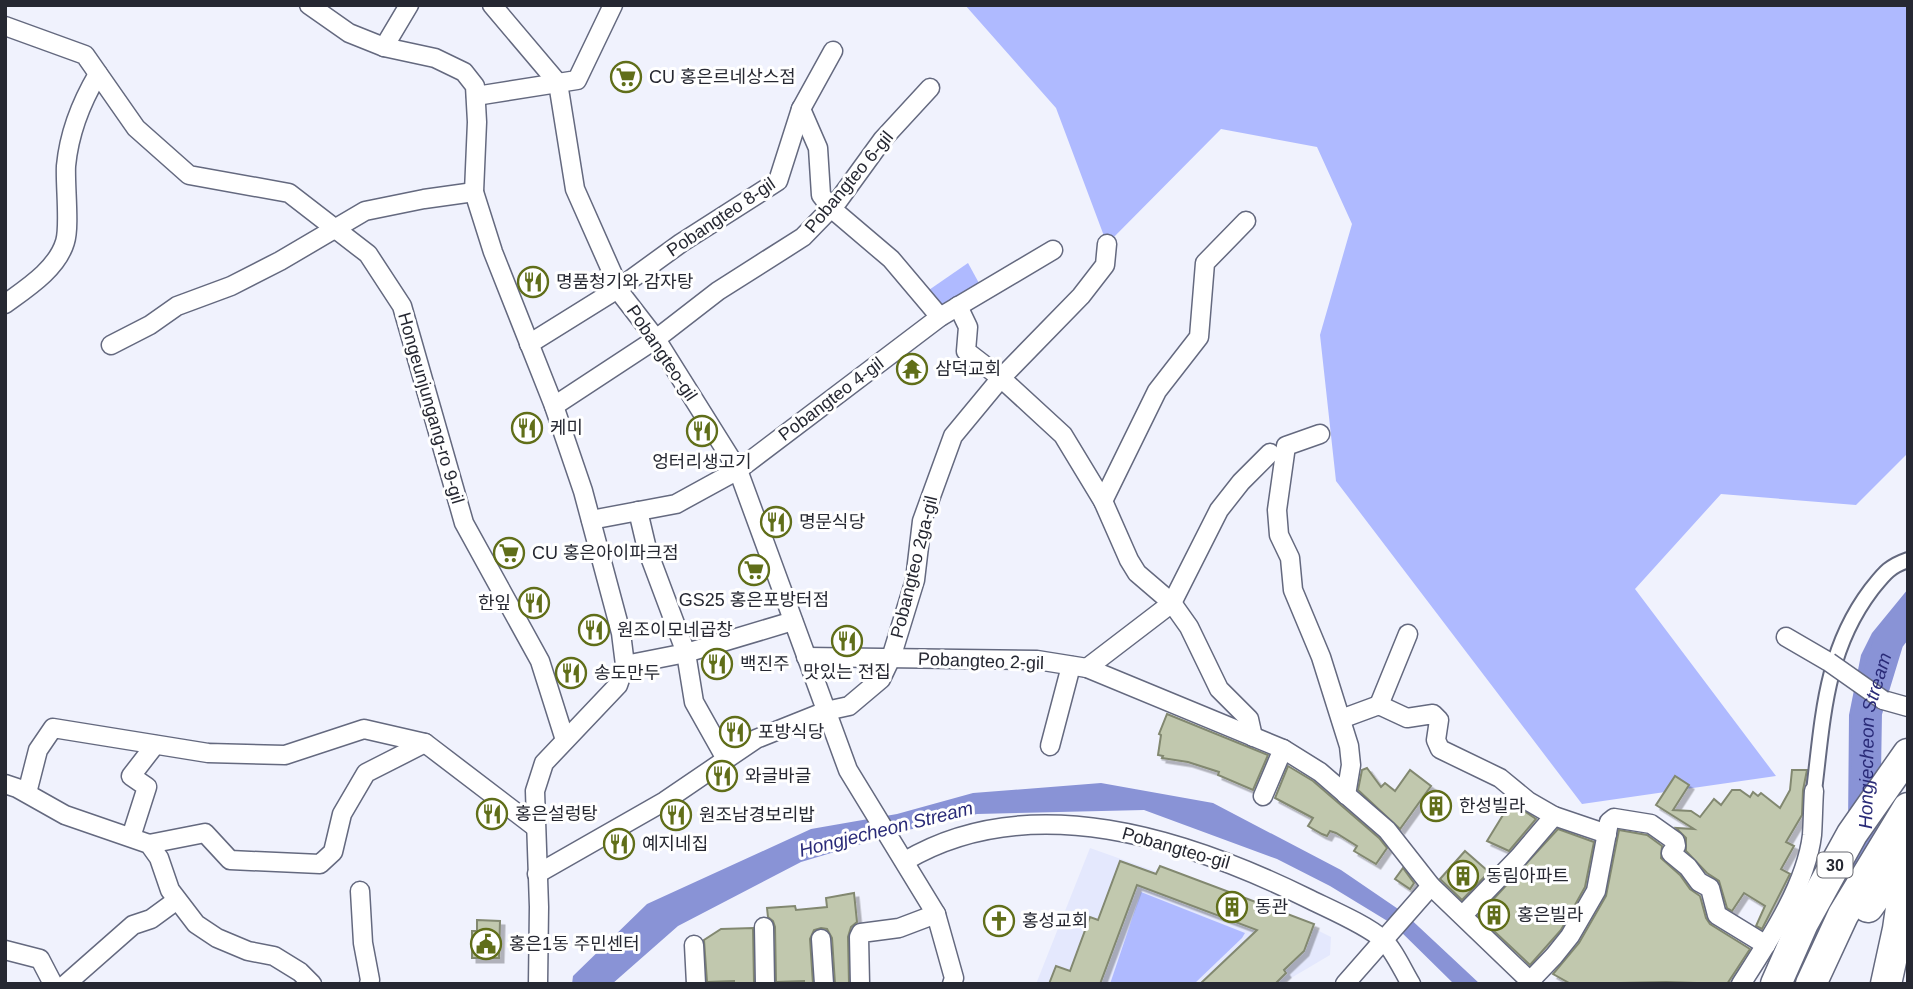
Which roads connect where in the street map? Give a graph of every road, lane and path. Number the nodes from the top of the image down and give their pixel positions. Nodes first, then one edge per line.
1 (309, 5) edge
2 (409, 5) edge
3 (492, 5) edge
4 (613, 5) edge
5 (5, 26) edge
6 (384, 47) junction
7 (832, 51) dead end
8 (98, 74) junction
9 (558, 83) junction
10 (930, 88) dead end
11 (476, 96) junction
12 (801, 109) junction
13 (474, 191) junction
14 (831, 208) junction
15 (1246, 220) dead end
16 (336, 229) junction
17 (1107, 244) dead end
18 (1053, 250) dead end
19 (619, 288) junction
20 (5, 304) edge
21 (958, 306) junction
22 (940, 317) junction
23 (656, 339) junction
24 (529, 344) junction
25 (111, 345) dead end
26 (1001, 378) junction
27 (554, 406) junction
28 (1320, 434) dead end
29 (1269, 453) dead end
30 (738, 470) junction
31 (1103, 500) junction
32 (638, 511) junction
33 (591, 520) junction
34 (1908, 560) edge
35 (1172, 603) junction
36 (793, 621) junction
37 (1408, 634) dead end
38 (1786, 637) dead end
39 (685, 653) junction
40 (806, 657) junction
41 (891, 659) junction
42 (625, 665) junction
43 (1079, 667) junction
44 (1379, 705) junction
45 (1908, 707) edge
46 (826, 711) junction
47 (1341, 719) junction
48 (1253, 737) junction
49 (565, 740) junction
50 (425, 743) junction
51 (155, 744) junction
52 (1051, 746) dead end
53 (1283, 749) junction
54 (1908, 754) edge
55 (726, 759) junction
56 (5, 784) edge
57 (1814, 791) joint
58 (27, 793) junction
59 (1346, 795) junction
60 (1263, 796) dead end
61 (1908, 808) edge
62 (1554, 816) junction
63 (535, 827) junction
64 (1607, 834) junction
65 (131, 837) junction
66 (149, 844) junction
67 (1908, 851) edge
68 (901, 855) junction
69 (1908, 860) edge
70 (537, 874) junction
71 (360, 891) dead end
72 (1425, 892) junction
73 (177, 900) junction
74 (936, 914) junction
75 (1462, 915) junction
76 (764, 927) dead end
77 (1384, 938) junction
78 (821, 939) dead end
79 (694, 945) dead end
80 (1766, 945) junction
81 (5, 950) edge
82 (953, 981) edge
83 (1532, 982) edge
84 (53, 984) edge
85 (65, 984) edge
86 (312, 984) edge
87 (369, 984) edge
88 (538, 984) edge
89 (696, 984) edge
90 (765, 984) edge
91 (824, 984) edge
92 (860, 984) edge
93 (972, 984) edge
94 (1345, 984) edge
95 (1411, 984) edge
96 (1741, 984) edge
97 (1776, 984) edge
98 (1811, 984) edge
99 (1833, 984) edge
100 (1886, 984) edge

1 - 6 street
2 - 6 street
3 - 9 street
4 - 9 street
5 - 8 street, Hongeunjungang-ro 9-gil
6 - 11 street
7 - 12 street, Pobangteo 8-gil
8 - 16 street, Hongeunjungang-ro 9-gil
8 - 20 street
9 - 11 street
9 - 19 street, Pobangteo-gil
10 - 14 street, Pobangteo 6-gil
11 - 13 street
12 - 14 street
12 - 19 street, Pobangteo 8-gil
13 - 16 street
13 - 24 street
14 - 22 street
14 - 23 street, Pobangteo 6-gil
15 - 31 street
16 - 25 street
16 - 49 street, Hongeunjungang-ro 9-gil
17 - 26 street, Pobangteo 2ga-gil
18 - 21 street, Pobangteo 4-gil
19 - 23 street, Pobangteo-gil
19 - 24 street, Pobangteo 8-gil
21 - 22 street, Pobangteo 4-gil
21 - 26 street
22 - 30 street, Pobangteo 4-gil
23 - 27 street, Pobangteo 6-gil
23 - 30 street, Pobangteo-gil
24 - 27 street
26 - 31 street
26 - 41 street, Pobangteo 2ga-gil
27 - 33 street
28 - 47 street
29 - 35 street
30 - 32 street, Pobangteo 4-gil
30 - 36 street, Pobangteo-gil
31 - 35 street
32 - 33 street, Pobangteo 4-gil
32 - 39 street
33 - 42 street
34 - 57 street
35 - 43 street
35 - 48 street
36 - 39 street
36 - 40 street, Pobangteo-gil
37 - 44 street
38 - 45 street, bridge
39 - 42 street
39 - 55 street
40 - 41 street, Pobangteo 2-gil
40 - 46 street, Pobangteo-gil
41 - 43 street, Pobangteo 2-gil
41 - 46 street
42 - 49 street
43 - 48 street, Pobangteo 2-gil
43 - 52 street, Pobangteo 2-gil
44 - 47 street
44 - 62 street
46 - 55 street
46 - 68 street, Pobangteo-gil
47 - 59 street
48 - 53 street, Pobangteo 2-gil
49 - 63 street
50 - 51 street
50 - 63 street
50 - 66 street
51 - 58 street
51 - 65 street
53 - 59 street, Pobangteo 2-gil
53 - 60 street
54 - 97 main road, 30
55 - 70 street
56 - 58 street
57 - 80 street
58 - 65 street
59 - 72 street, Pobangteo 2-gil
61 - 98 main road, 30
62 - 64 street
62 - 75 street
63 - 70 street
64 - 80 street
64 - 83 street, Pobangteo 2-gil
65 - 66 street
66 - 73 street
67 - 99 main road
68 - 74 street
68 - 77 street, Pobangteo-gil
69 - 100 main road
70 - 88 street
71 - 87 street
72 - 75 street, Pobangteo 2-gil
72 - 77 street
73 - 85 street
73 - 86 street
74 - 82 street
74 - 92 street
75 - 83 street, Pobangteo 2-gil
76 - 90 street
77 - 94 street
77 - 95 street, Pobangteo-gil
78 - 91 street
79 - 89 street
80 - 96 street
81 - 84 street
82 - 93 street

